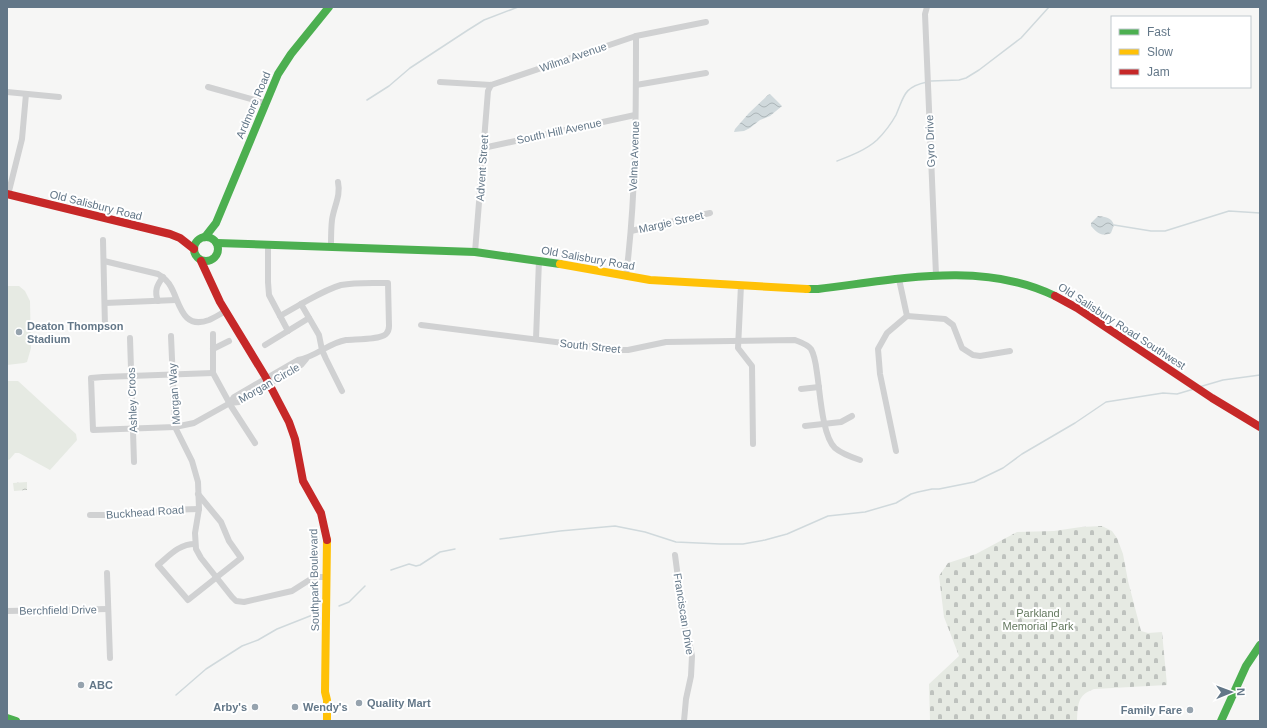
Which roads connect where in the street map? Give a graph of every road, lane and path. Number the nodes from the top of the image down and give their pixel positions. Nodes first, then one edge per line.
1 (329, 7) edge
2 (927, 7) edge
3 (706, 22) dead end
4 (636, 36) junction
5 (706, 73) dead end
6 (440, 82) dead end
7 (491, 85) junction
8 (636, 85) junction
9 (208, 87) dead end
10 (7, 92) edge
11 (26, 94) junction
12 (59, 97) dead end
13 (265, 103) junction
14 (636, 115) junction
15 (483, 148) junction
16 (338, 182) dead end
17 (7, 194) edge
18 (710, 213) dead end
19 (216, 223) junction
20 (631, 231) junction
21 (180, 238) junction
22 (202, 238) junction
23 (103, 240) dead end
24 (268, 244) junction
25 (216, 245) junction
26 (331, 246) junction
27 (194, 248) junction
28 (475, 252) junction
29 (212, 260) junction
30 (539, 260) junction
31 (104, 261) junction
32 (201, 261) junction
33 (936, 275) junction
34 (626, 276) junction
35 (163, 277) junction
36 (210, 278) junction
37 (899, 279) junction
38 (741, 285) junction
39 (158, 300) junction
40 (176, 300) junction
41 (105, 303) junction
42 (301, 304) junction
43 (226, 311) junction
44 (280, 316) junction
45 (907, 316) junction
46 (310, 318) junction
47 (421, 325) dead end
48 (105, 327) dead end
49 (288, 331) junction
50 (213, 334) dead end
51 (171, 336) dead end
52 (130, 338) dead end
53 (536, 340) junction
54 (229, 341) dead end
55 (738, 341) junction
56 (265, 345) dead end
57 (213, 349) junction
58 (322, 350) junction
59 (1010, 351) dead end
60 (213, 373) junction
61 (173, 374) junction
62 (131, 376) junction
63 (268, 381) junction
64 (819, 387) junction
65 (801, 389) dead end
66 (342, 391) dead end
67 (230, 403) junction
68 (852, 416) dead end
69 (825, 424) junction
70 (805, 426) dead end
71 (175, 427) junction
72 (1260, 427) edge
73 (133, 428) junction
74 (255, 443) dead end
75 (753, 444) dead end
76 (896, 451) dead end
77 (860, 460) dead end
78 (134, 462) dead end
79 (198, 494) junction
80 (200, 509) junction
81 (90, 515) dead end
82 (195, 544) junction
83 (675, 555) dead end
84 (107, 573) dead end
85 (327, 577) junction
86 (216, 578) junction
87 (108, 609) junction
88 (7, 611) edge
89 (1260, 645) edge
90 (110, 658) dead end
91 (325, 692) junction
92 (7, 718) edge
93 (16, 721) edge
94 (321, 721) edge
95 (327, 721) edge
96 (684, 721) edge
97 (1221, 721) edge

1 - 13 main road, Ardmore Road
2 - 33 street, Gyro Drive
3 - 4 street, Wilma Avenue
4 - 7 street, Wilma Avenue
4 - 8 street, Velma Avenue
5 - 8 street
6 - 7 street, Wilma Avenue
7 - 15 street, Advent Street
8 - 14 street, Velma Avenue
9 - 13 street
10 - 11 street
11 - 12 street
11 - 17 street
13 - 19 main road, Ardmore Road
14 - 15 street, South Hill Avenue
14 - 20 street, Velma Avenue
15 - 28 street, Advent Street
16 - 26 street
17 - 21 main road, Old Salisbury Road
18 - 20 street, Margie Street
19 - 22 main road, Ardmore Road
19 - 25 main road, Ardmore Road
20 - 34 street, Velma Avenue
21 - 22 main road, Old Salisbury Road
21 - 27 main road, Old Salisbury Road
22 - 25 main road, Old Salisbury Road
22 - 27 main road
23 - 31 street
24 - 25 main road, Old Salisbury Road
24 - 26 main road, Old Salisbury Road
24 - 44 street
25 - 29 main road
26 - 28 main road, Old Salisbury Road
27 - 32 main road, Old Salisbury Road
28 - 30 main road, Old Salisbury Road
29 - 32 main road
29 - 36 main road
30 - 34 main road, Old Salisbury Road
30 - 53 street
31 - 35 street
31 - 41 street
32 - 36 main road, Southpark Boulevard
33 - 37 main road, Old Salisbury Road
33 - 72 main road, Old Salisbury Road Southwest
34 - 38 main road, Old Salisbury Road
35 - 39 street
35 - 40 street
36 - 43 main road, Southpark Boulevard
37 - 38 main road, Old Salisbury Road
37 - 45 street
38 - 55 street
39 - 40 street
39 - 41 street
40 - 43 street
41 - 48 street
42 - 44 street
42 - 46 street
42 - 58 street, Morgan Circle
43 - 63 main road, Southpark Boulevard
44 - 49 street
45 - 59 street
45 - 76 street
46 - 49 street
46 - 58 street
47 - 53 street, South Street
49 - 56 street
50 - 57 street
51 - 61 street, Morgan Way
52 - 62 street, Ashley Croos
53 - 55 street, South Street
54 - 57 street
55 - 64 street, South Street
55 - 75 street
57 - 60 street
58 - 63 street, Morgan Circle
58 - 66 street
60 - 61 street, Morgan Circle
60 - 67 street
61 - 62 street, Morgan Circle
61 - 71 street, Morgan Way
62 - 73 street, Ashley Croos
62 - 73 street, Morgan Circle
63 - 67 street, Morgan Circle
63 - 85 main road, Southpark Boulevard
64 - 65 street
64 - 69 street
67 - 71 street, Morgan Circle
67 - 74 street
68 - 69 street
69 - 70 street
69 - 77 street
71 - 73 street, Morgan Circle
71 - 79 street, Morgan Way
73 - 78 street, Ashley Croos
79 - 80 street, Morgan Way
79 - 86 street
80 - 81 street, Buckhead Road
80 - 82 street, Morgan Way
82 - 86 street
82 - 86 street
83 - 96 street, Franciscan Drive
84 - 87 street
85 - 86 street
85 - 91 main road, Southpark Boulevard
87 - 88 street, Berchfield Drive
87 - 90 street
89 - 97 main road
91 - 94 main road, Southpark Boulevard
91 - 95 main road, Southpark Boulevard
92 - 93 main road

